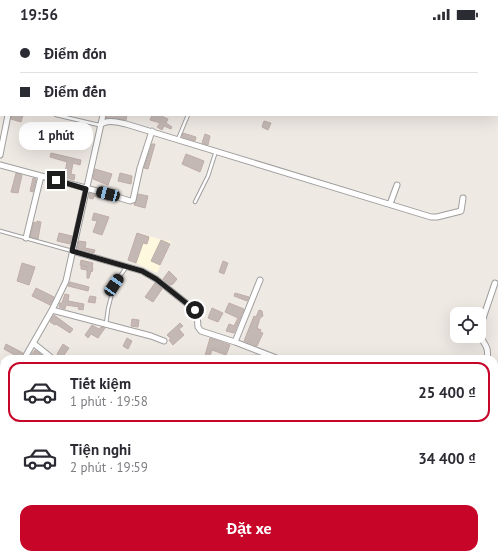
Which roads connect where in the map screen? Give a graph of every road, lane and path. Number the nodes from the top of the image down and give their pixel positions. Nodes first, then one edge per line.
1 (8, 116) edge
2 (60, 116) edge
3 (103, 116) edge
4 (188, 116) edge
5 (100, 126) junction
6 (152, 131) junction
7 (178, 139) junction
8 (216, 151) junction
9 (0, 155) edge
10 (0, 165) edge
11 (41, 176) junction
12 (397, 185) dead end
13 (86, 189) junction
14 (463, 198) dead end
15 (195, 202) dead end
16 (390, 204) junction
17 (0, 231) edge
18 (26, 238) junction
19 (72, 251) junction
20 (128, 266) junction
21 (260, 280) dead end
22 (495, 283) dead end
23 (52, 310) junction
24 (106, 325) junction
25 (164, 341) dead end
26 (235, 342) junction
27 (33, 343) junction
28 (26, 355) edge
29 (48, 355) edge
30 (269, 355) edge
31 (487, 355) edge

1 - 9 street
2 - 5 lane
3 - 5 street
4 - 7 lane
5 - 6 street
5 - 13 street
6 - 7 street
6 - 13 street
7 - 8 street
8 - 15 lane
8 - 16 street
10 - 11 street
11 - 13 street
11 - 18 street
12 - 16 street
13 - 19 street
14 - 16 street
17 - 18 lane
18 - 19 lane
19 - 20 street
19 - 23 street
20 - 24 lane
20 - 26 street
21 - 26 street
22 - 31 street
23 - 24 street
23 - 27 street
24 - 25 street
26 - 30 street
27 - 28 street
27 - 29 street

